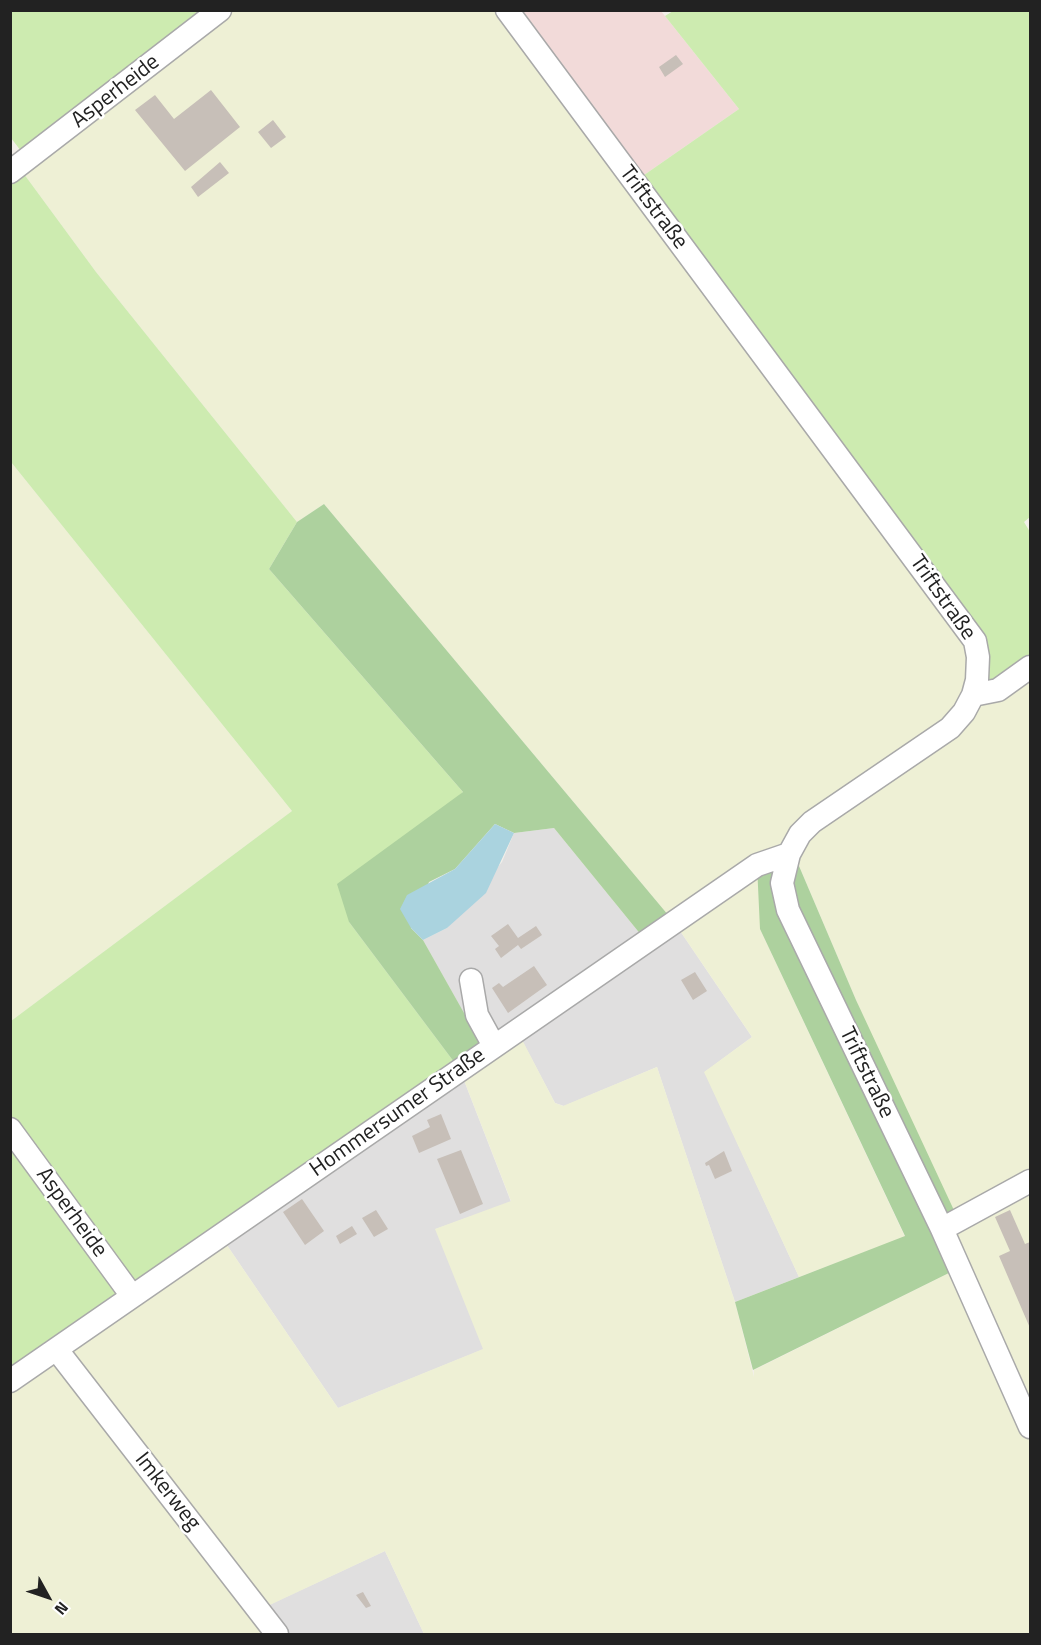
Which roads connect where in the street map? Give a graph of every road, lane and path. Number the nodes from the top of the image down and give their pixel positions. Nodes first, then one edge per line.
1 (220, 10) edge
2 (507, 10) edge
3 (10, 172) edge
4 (1030, 668) edge
5 (974, 695) junction
6 (789, 854) junction
7 (471, 980) dead end
8 (494, 1046) junction
9 (10, 1129) edge
10 (1030, 1180) edge
11 (942, 1229) junction
12 (132, 1296) junction
13 (57, 1350) junction
14 (10, 1381) edge
15 (1030, 1427) edge
16 (277, 1635) edge

1 - 3 street, Asperheide
2 - 5 street, Triftstraße
4 - 5 street
5 - 6 street, Triftstraße
6 - 8 street, Hommersumer Straße
6 - 11 street, Triftstraße
7 - 8 street
8 - 12 street, Hommersumer Straße
9 - 12 street, Asperheide
10 - 11 street
11 - 15 street, Triftstraße
12 - 13 street, Hommersumer Straße
13 - 14 street, Hommersumer Straße
13 - 16 street, Imkerweg

